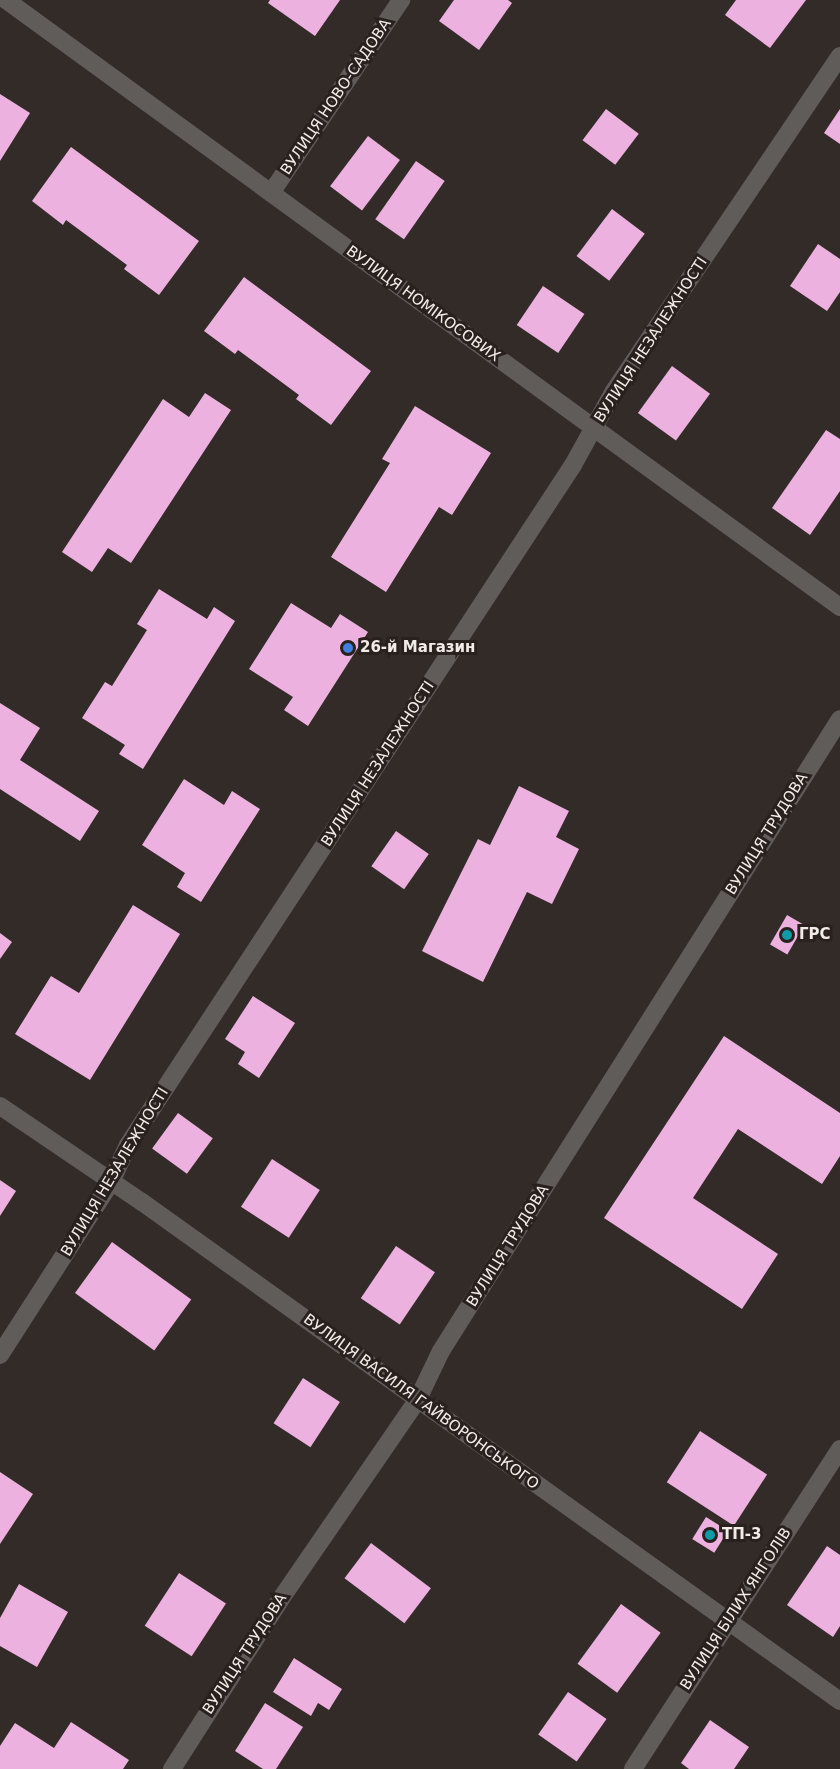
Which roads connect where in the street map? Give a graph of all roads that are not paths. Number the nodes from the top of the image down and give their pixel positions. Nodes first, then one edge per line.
1 (6, 0) edge
2 (401, 0) edge
3 (840, 56) edge
4 (272, 193) junction
5 (594, 428) junction
6 (840, 607) edge
7 (840, 719) edge
8 (0, 1107) edge
9 (111, 1182) junction
10 (0, 1355) edge
11 (418, 1399) junction
12 (840, 1449) edge
13 (728, 1621) junction
14 (840, 1701) edge
15 (172, 1769) edge
16 (633, 1769) edge

1 - 4 street, ВУЛИЦЯ НОМІКОСОВИХ
2 - 4 street, ВУЛИЦЯ НОВО-САДОВА
3 - 5 street, ВУЛИЦЯ НЕЗАЛЕЖНОСТІ
4 - 5 street, ВУЛИЦЯ НОМІКОСОВИХ
5 - 6 street, ВУЛИЦЯ НОМІКОСОВИХ
5 - 9 street, ВУЛИЦЯ НЕЗАЛЕЖНОСТІ
7 - 11 street, ВУЛИЦЯ ТРУДОВА
8 - 9 street, ВУЛИЦЯ ВАСИЛЯ ГАЙВОРОНСЬКОГО
9 - 10 street, ВУЛИЦЯ НЕЗАЛЕЖНОСТІ
9 - 11 street, ВУЛИЦЯ ВАСИЛЯ ГАЙВОРОНСЬКОГО
11 - 13 street, ВУЛИЦЯ ВАСИЛЯ ГАЙВОРОНСЬКОГО
11 - 15 street, ВУЛИЦЯ ТРУДОВА
12 - 13 street, ВУЛИЦЯ БІЛИХ ЯНГОЛІВ
13 - 14 street, ВУЛИЦЯ ВАСИЛЯ ГАЙВОРОНСЬКОГО
13 - 16 street, ВУЛИЦЯ БІЛИХ ЯНГОЛІВ

